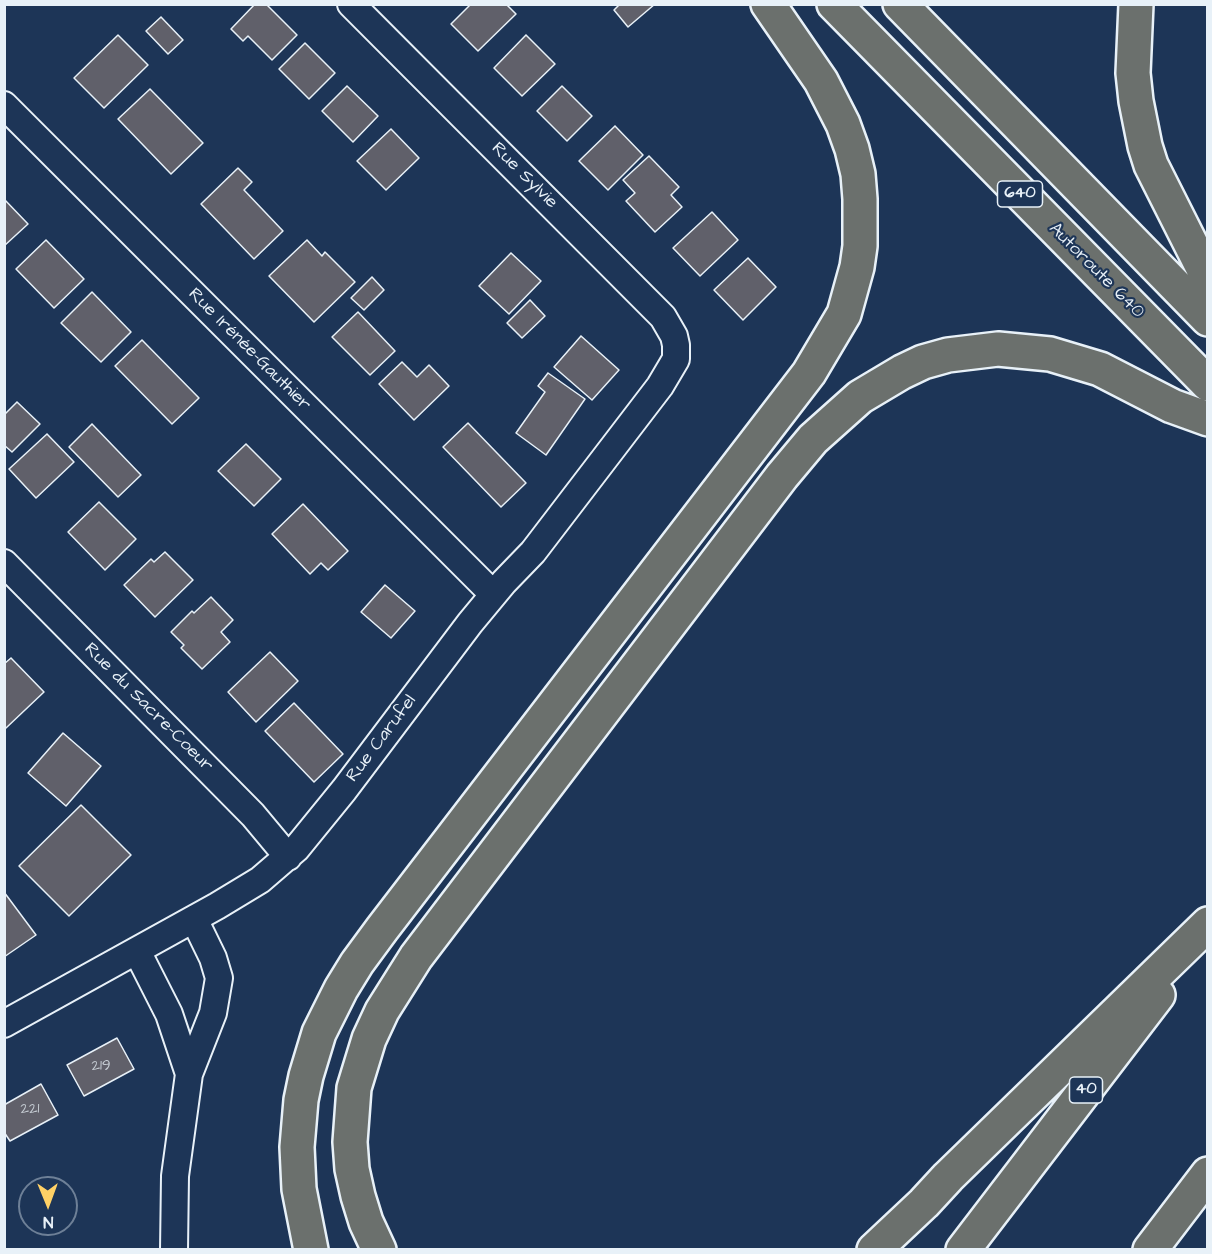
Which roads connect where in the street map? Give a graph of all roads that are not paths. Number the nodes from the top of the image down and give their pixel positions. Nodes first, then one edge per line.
1 (351, 4) edge
2 (768, 4) edge
3 (834, 4) edge
4 (900, 4) edge
5 (1136, 4) edge
6 (4, 105) edge
7 (1208, 278) edge
8 (1208, 319) edge
9 (676, 359) joint
10 (1208, 384) edge
11 (1208, 419) edge
12 (4, 563) edge
13 (493, 594) junction
14 (288, 857) junction
15 (194, 919) junction
16 (1208, 924) edge
17 (1208, 929) edge
18 (136, 951) junction
19 (4, 1024) edge
20 (189, 1074) junction
21 (1202, 1182) edge
22 (174, 1250) edge
23 (311, 1250) edge
24 (379, 1250) edge
25 (874, 1250) edge
26 (963, 1250) edge
27 (1150, 1250) edge
28 (1170, 1250) edge

1 - 9 street, Rue Sylvie
2 - 23 highway
3 - 10 highway, Autoroute 640 / 640
4 - 8 highway, 640
5 - 7 highway
6 - 13 street, Rue Irénée-Gauthier
9 - 13 street, Rue Carufel
11 - 24 highway
12 - 14 street, Rue du Sacre-Coeur
13 - 14 street, Rue Carufel
14 - 15 street, Rue Carufel
15 - 18 street, Rue Carufel
15 - 20 street
16 - 25 highway
17 - 26 highway, 40
18 - 19 street, Rue Carufel
18 - 20 street
20 - 22 street
21 - 27 highway
21 - 28 highway

